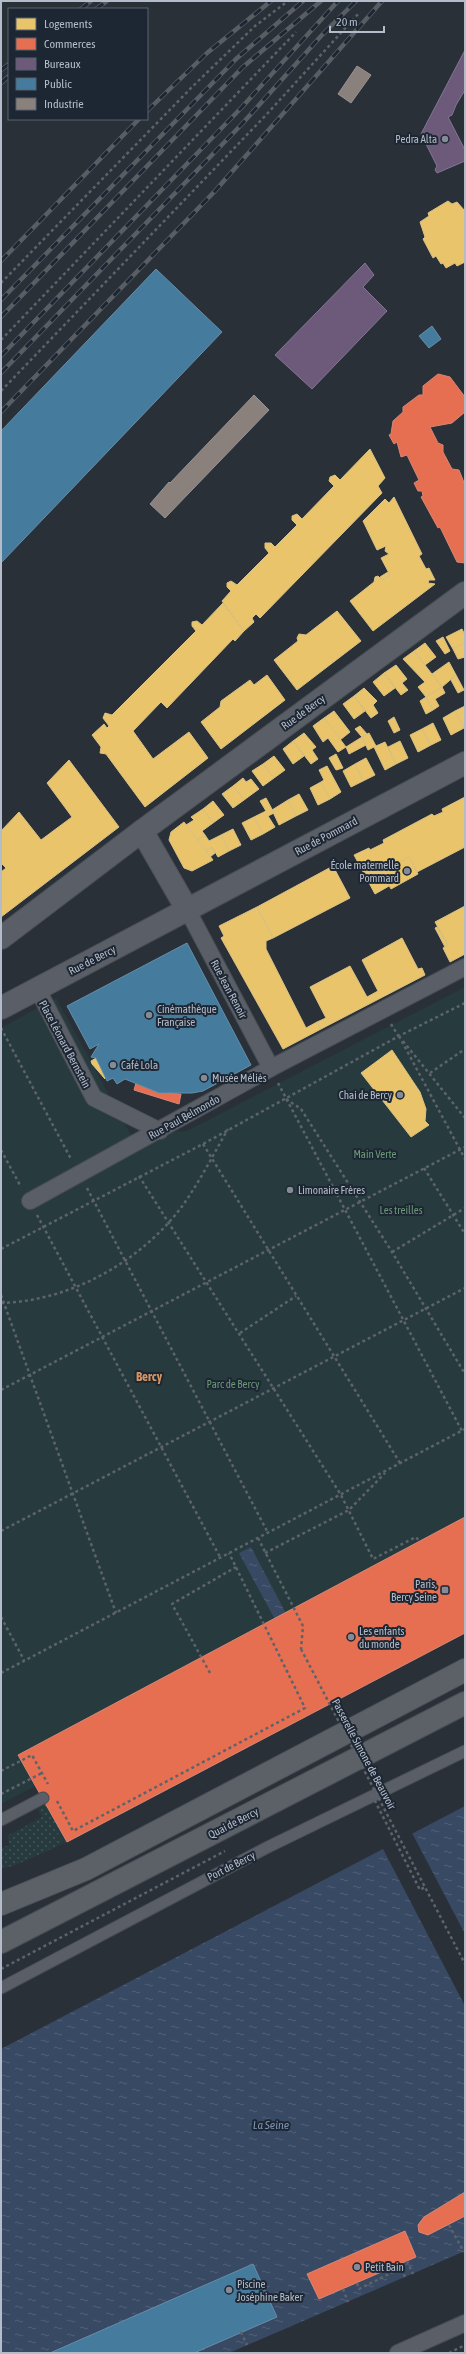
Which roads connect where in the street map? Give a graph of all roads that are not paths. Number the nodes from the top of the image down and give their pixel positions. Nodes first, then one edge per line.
1 (464, 597) edge
2 (465, 763) edge
3 (142, 831) junction
4 (188, 911) junction
5 (1, 938) edge
6 (465, 967) edge
7 (37, 988) junction
8 (1, 1008) edge
9 (271, 1068) junction
10 (160, 1131) junction
11 (30, 1201) road end
12 (465, 1670) edge
13 (465, 1703) edge
14 (465, 1751) edge
15 (43, 1798) dead end
16 (1, 1820) edge
17 (48, 1884) junction
18 (1, 1894) edge
19 (1, 1904) edge
20 (1, 1942) edge
21 (1, 1988) edge
22 (465, 2323) edge
23 (398, 2353) edge

1 - 3 street, Rue de Bercy
2 - 4 street, Rue de Pommard
3 - 4 street
3 - 5 street, Rue de Bercy
4 - 7 street, Rue de Bercy
4 - 9 street, Rue Jean Renoir
6 - 9 street, Rue Paul Belmondo
7 - 8 street, Rue de Bercy
7 - 10 street, Place Léonard Bernstein
9 - 10 street, Rue Paul Belmondo
10 - 11 street, Rue Paul Belmondo
12 - 17 main road
13 - 20 main road, Quai de Bercy
14 - 21 lane, Port de Bercy
15 - 16 lane
17 - 18 main road
17 - 19 main road
22 - 23 street

